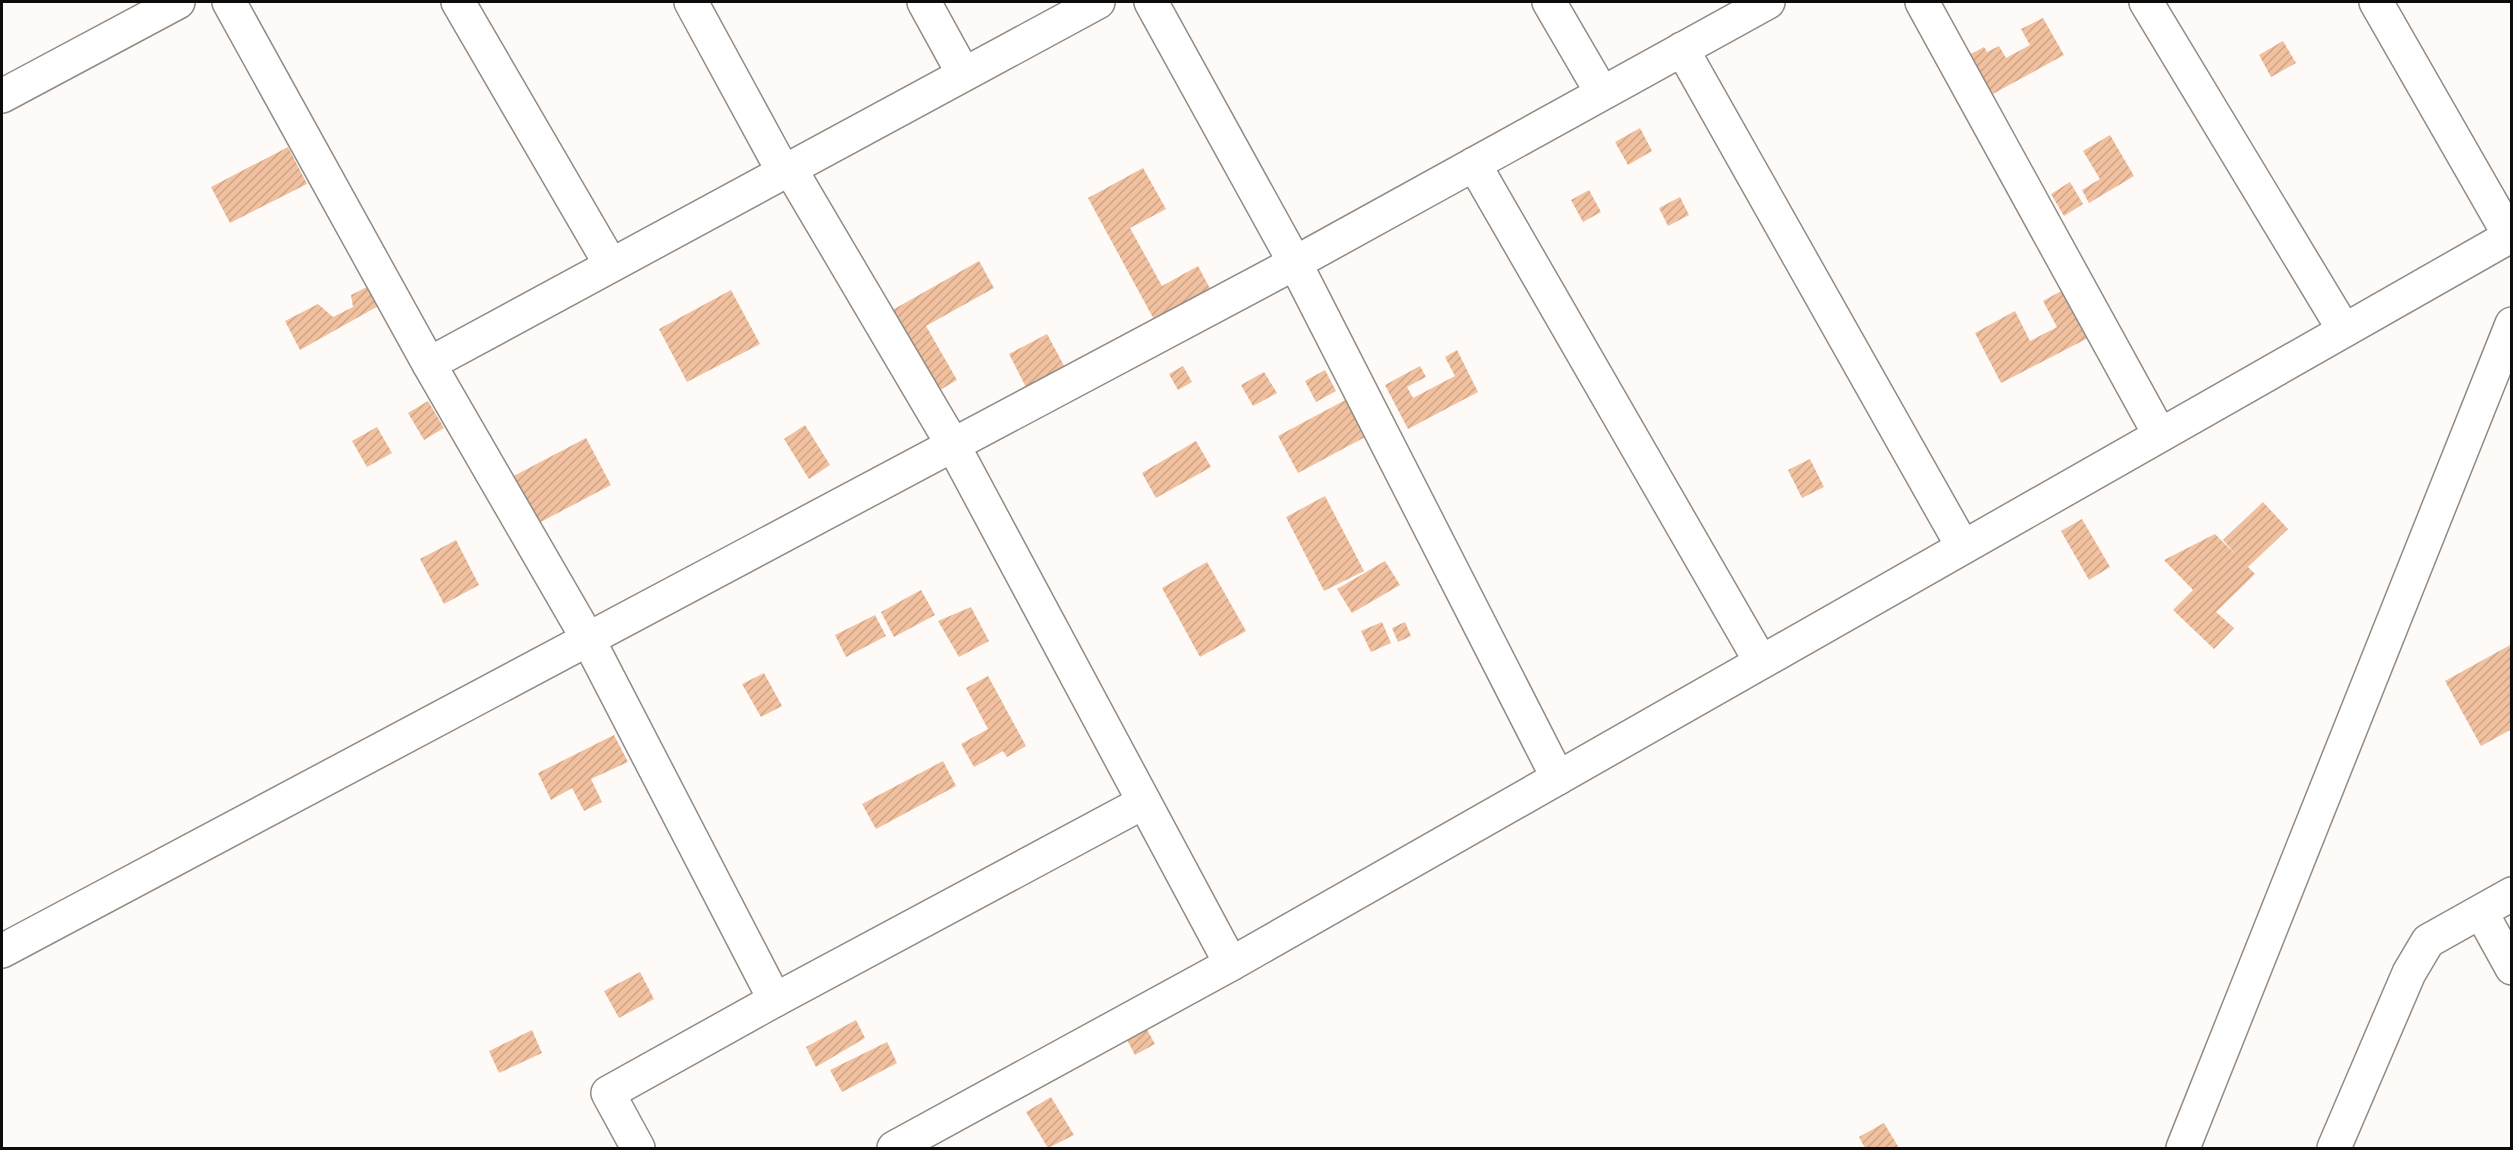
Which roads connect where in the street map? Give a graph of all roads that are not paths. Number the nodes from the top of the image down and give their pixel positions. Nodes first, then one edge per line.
1 (178, 2) edge
2 (229, 2) edge
3 (458, 2) edge
4 (691, 2) edge
5 (924, 2) edge
6 (1098, 2) edge
7 (1151, 2) edge
8 (1549, 2) edge
9 (1922, 2) edge
10 (2146, 2) edge
11 (2376, 2) edge
12 (1753, 5) edge
13 (1682, 49) junction
14 (963, 72) junction
15 (1602, 93) junction
16 (2, 96) edge
17 (1474, 164) junction
18 (786, 169) junction
19 (2510, 236) edge
20 (1295, 263) junction
21 (611, 265) junction
22 (2511, 324) edge
23 (2344, 330) junction
24 (429, 364) junction
25 (2160, 435) junction
26 (952, 445) junction
27 (1964, 547) junction
28 (588, 639) junction
29 (1761, 662) junction
30 (1558, 778) junction
31 (1144, 802) junction
32 (2511, 894) edge
33 (2481, 912) junction
34 (2, 951) edge
35 (1231, 964) junction
36 (2511, 968) edge
37 (776, 1000) junction
38 (2343, 1142) edge
39 (639, 1149) edge
40 (894, 1149) edge
41 (2183, 1149) edge

1 - 16 street
2 - 24 street
3 - 21 street
4 - 18 street
5 - 14 street
6 - 14 street
7 - 20 street
8 - 15 street
9 - 25 street
10 - 23 street
11 - 19 street
12 - 13 street
13 - 15 street
13 - 27 street
14 - 18 street
15 - 17 street
17 - 20 street
17 - 29 street
18 - 21 street
18 - 26 street
19 - 23 street
20 - 26 street
20 - 30 street
21 - 24 street
22 - 41 street
23 - 25 street
24 - 28 street
25 - 27 street
26 - 28 street
26 - 31 street
27 - 29 street
28 - 34 street
28 - 37 street
29 - 30 street
30 - 35 street
31 - 35 street
31 - 37 street
32 - 33 street
33 - 36 street
33 - 38 street
35 - 40 street
37 - 39 street

